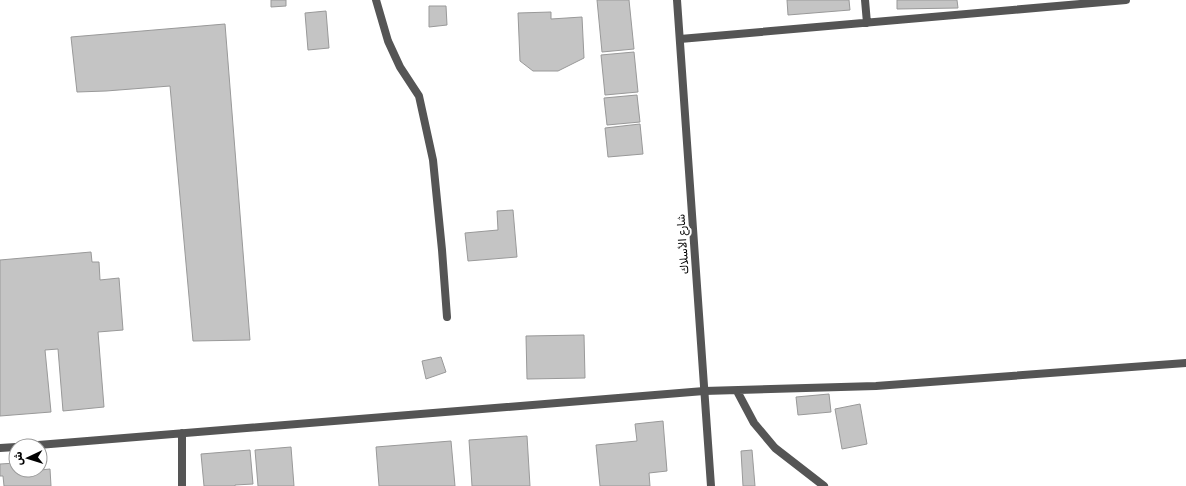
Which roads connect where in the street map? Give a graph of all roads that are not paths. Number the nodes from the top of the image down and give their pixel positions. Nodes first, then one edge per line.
1 (376, 0) edge
2 (677, 0) edge
3 (865, 0) edge
4 (1126, 0) edge
5 (866, 23) junction
6 (680, 39) junction
7 (446, 317) dead end
8 (1186, 363) edge
9 (704, 391) junction
10 (737, 391) junction
11 (182, 433) junction
12 (48, 444) edge
13 (182, 486) edge
14 (711, 486) edge
15 (824, 486) edge

1 - 7 street
2 - 6 street, شارع الأسلاك
3 - 5 street
4 - 5 street
5 - 6 street
6 - 9 street, شارع الأسلاك
8 - 10 street
9 - 10 street
9 - 11 street
9 - 14 street, شارع الأسلاك
10 - 15 street
11 - 12 street
11 - 13 street

